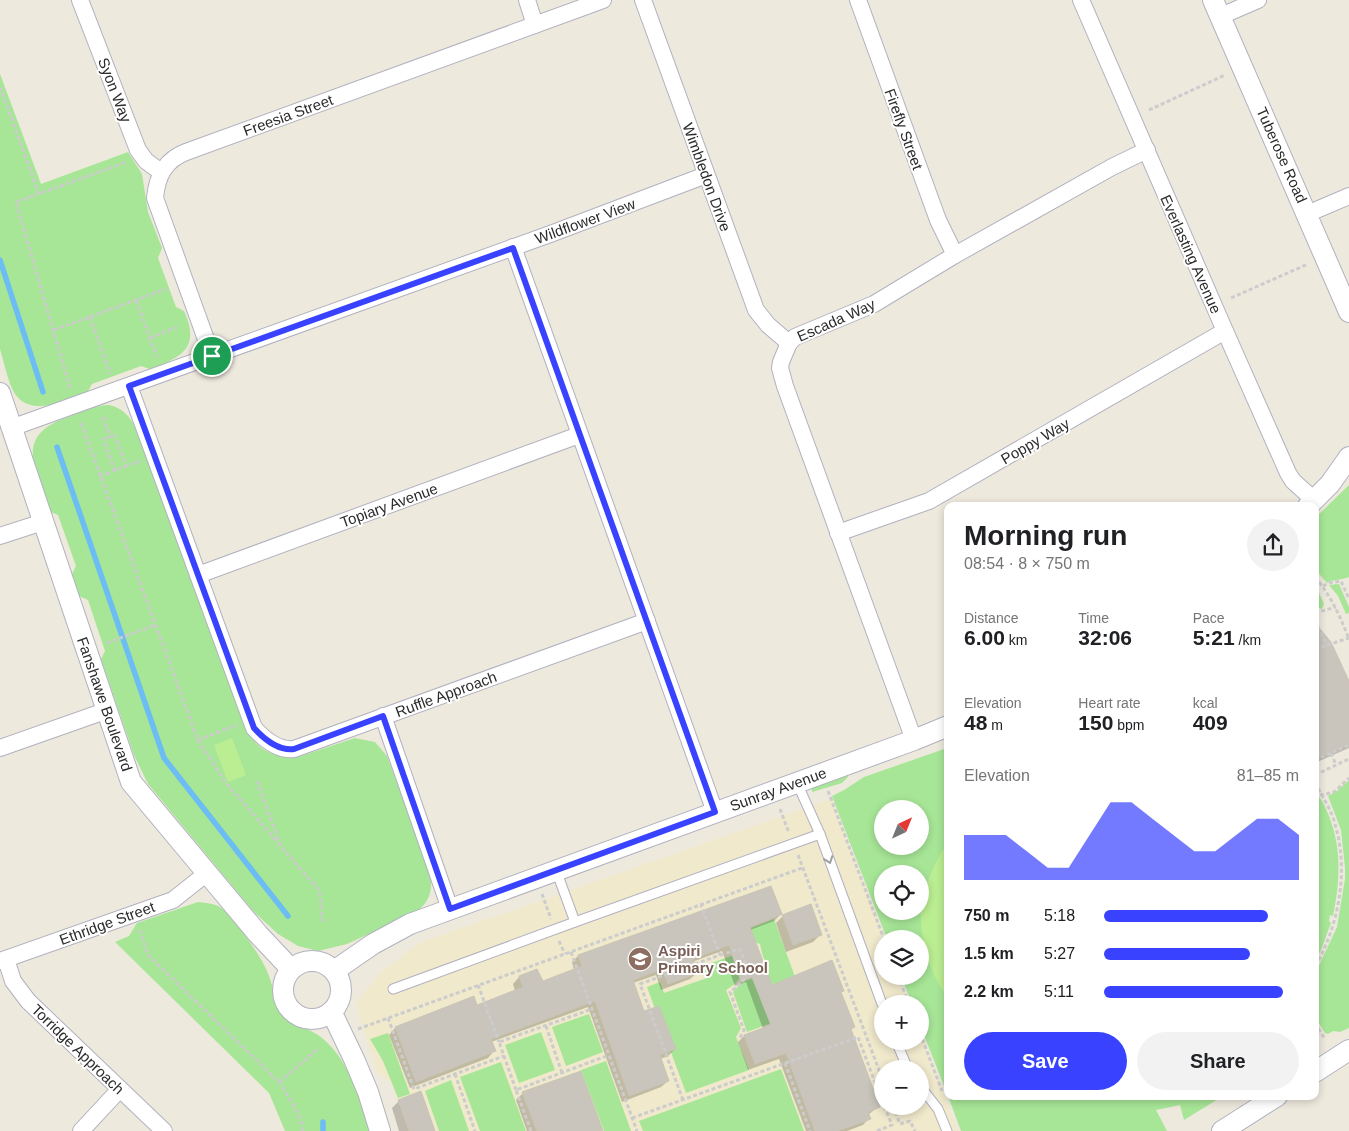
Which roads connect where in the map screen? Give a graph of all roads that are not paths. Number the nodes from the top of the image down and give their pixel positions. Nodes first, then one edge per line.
1 (80, 0) edge
2 (527, 0) edge
3 (603, 0) edge
4 (643, 0) edge
5 (858, 0) edge
6 (1081, 0) edge
7 (1258, 0) edge
8 (1217, 8) edge
9 (535, 25) junction
10 (1146, 150) junction
11 (161, 172) junction
12 (706, 175) junction
13 (1349, 196) edge
14 (1307, 214) junction
15 (513, 248) junction
16 (955, 255) junction
17 (1349, 312) edge
18 (1225, 332) junction
19 (789, 343) junction
20 (212, 356) junction
21 (129, 386) junction
22 (0, 393) edge
23 (11, 428) junction
24 (579, 435) junction
25 (1349, 457) edge
26 (1349, 471) edge
27 (1330, 484) junction
28 (1310, 502) edge
29 (1312, 502) edge
30 (43, 522) junction
31 (838, 533) junction
32 (0, 536) edge
33 (198, 575) junction
34 (647, 621) junction
35 (108, 710) junction
36 (383, 716) junction
37 (944, 728) edge
38 (914, 740) junction
39 (0, 748) edge
40 (797, 783) junction
41 (715, 812) junction
42 (820, 834) junction
43 (556, 870) junction
44 (207, 873) junction
45 (450, 909) junction
46 (575, 922) junction
47 (3, 960) edge
48 (291, 969) junction
49 (334, 971) junction
50 (393, 988) dead end
51 (879, 995) edge
52 (332, 1013) junction
53 (1349, 1050) edge
54 (1319, 1069) edge
55 (120, 1089) junction
56 (929, 1098) edge
57 (1271, 1100) edge
58 (81, 1131) edge
59 (164, 1131) edge
60 (380, 1131) edge
61 (947, 1131) edge
62 (1222, 1131) edge

1 - 11 street, Syon Way
2 - 9 street
3 - 9 street, Freesia Street
4 - 12 street, Wimbledon Drive
5 - 16 street, Firefly Street
6 - 10 street, Everlasting Avenue
7 - 8 street
8 - 14 street, Tuberose Road
9 - 11 street, Freesia Street
10 - 16 street, Escada Way
10 - 18 street, Everlasting Avenue
11 - 20 street
12 - 15 street, Wildflower View
12 - 19 street, Wimbledon Drive
13 - 14 street
14 - 17 street, Tuberose Road
15 - 20 street, Wildflower View
15 - 24 street
16 - 19 street, Escada Way
18 - 28 street, Everlasting Avenue
18 - 31 street, Poppy Way
19 - 31 street, Escada Way
20 - 21 street, Wildflower View
21 - 23 street, Wildflower View
21 - 33 street, Ruffle Approach
22 - 23 street, Fanshawe Boulevard
23 - 30 street, Fanshawe Boulevard
24 - 33 street, Topiary Avenue
24 - 34 street
25 - 27 street
26 - 27 street
27 - 29 street
30 - 32 street
30 - 35 street, Fanshawe Boulevard
31 - 38 street, Escada Way
33 - 36 street, Ruffle Approach
34 - 36 street, Ruffle Approach
34 - 41 street
35 - 39 street
35 - 44 street, Fanshawe Boulevard
36 - 45 street
37 - 38 street, Sunray Avenue
38 - 40 street, Sunray Avenue
40 - 41 street, Sunray Avenue
40 - 42 lane
41 - 43 street, Sunray Avenue
42 - 46 lane
42 -> 51 lane
43 - 45 street, Sunray Avenue
43 - 46 lane
44 - 47 street, Ethridge Street
44 - 48 street, Fanshawe Boulevard
45 - 49 street, Sunray Avenue
46 - 50 lane
47 - 55 street, Torridge Approach
48 - 49 street
48 - 52 street
49 - 52 street
52 - 60 street
53 - 54 street
55 - 58 street
55 - 59 street, Torridge Approach
56 - 61 lane
57 - 62 street

